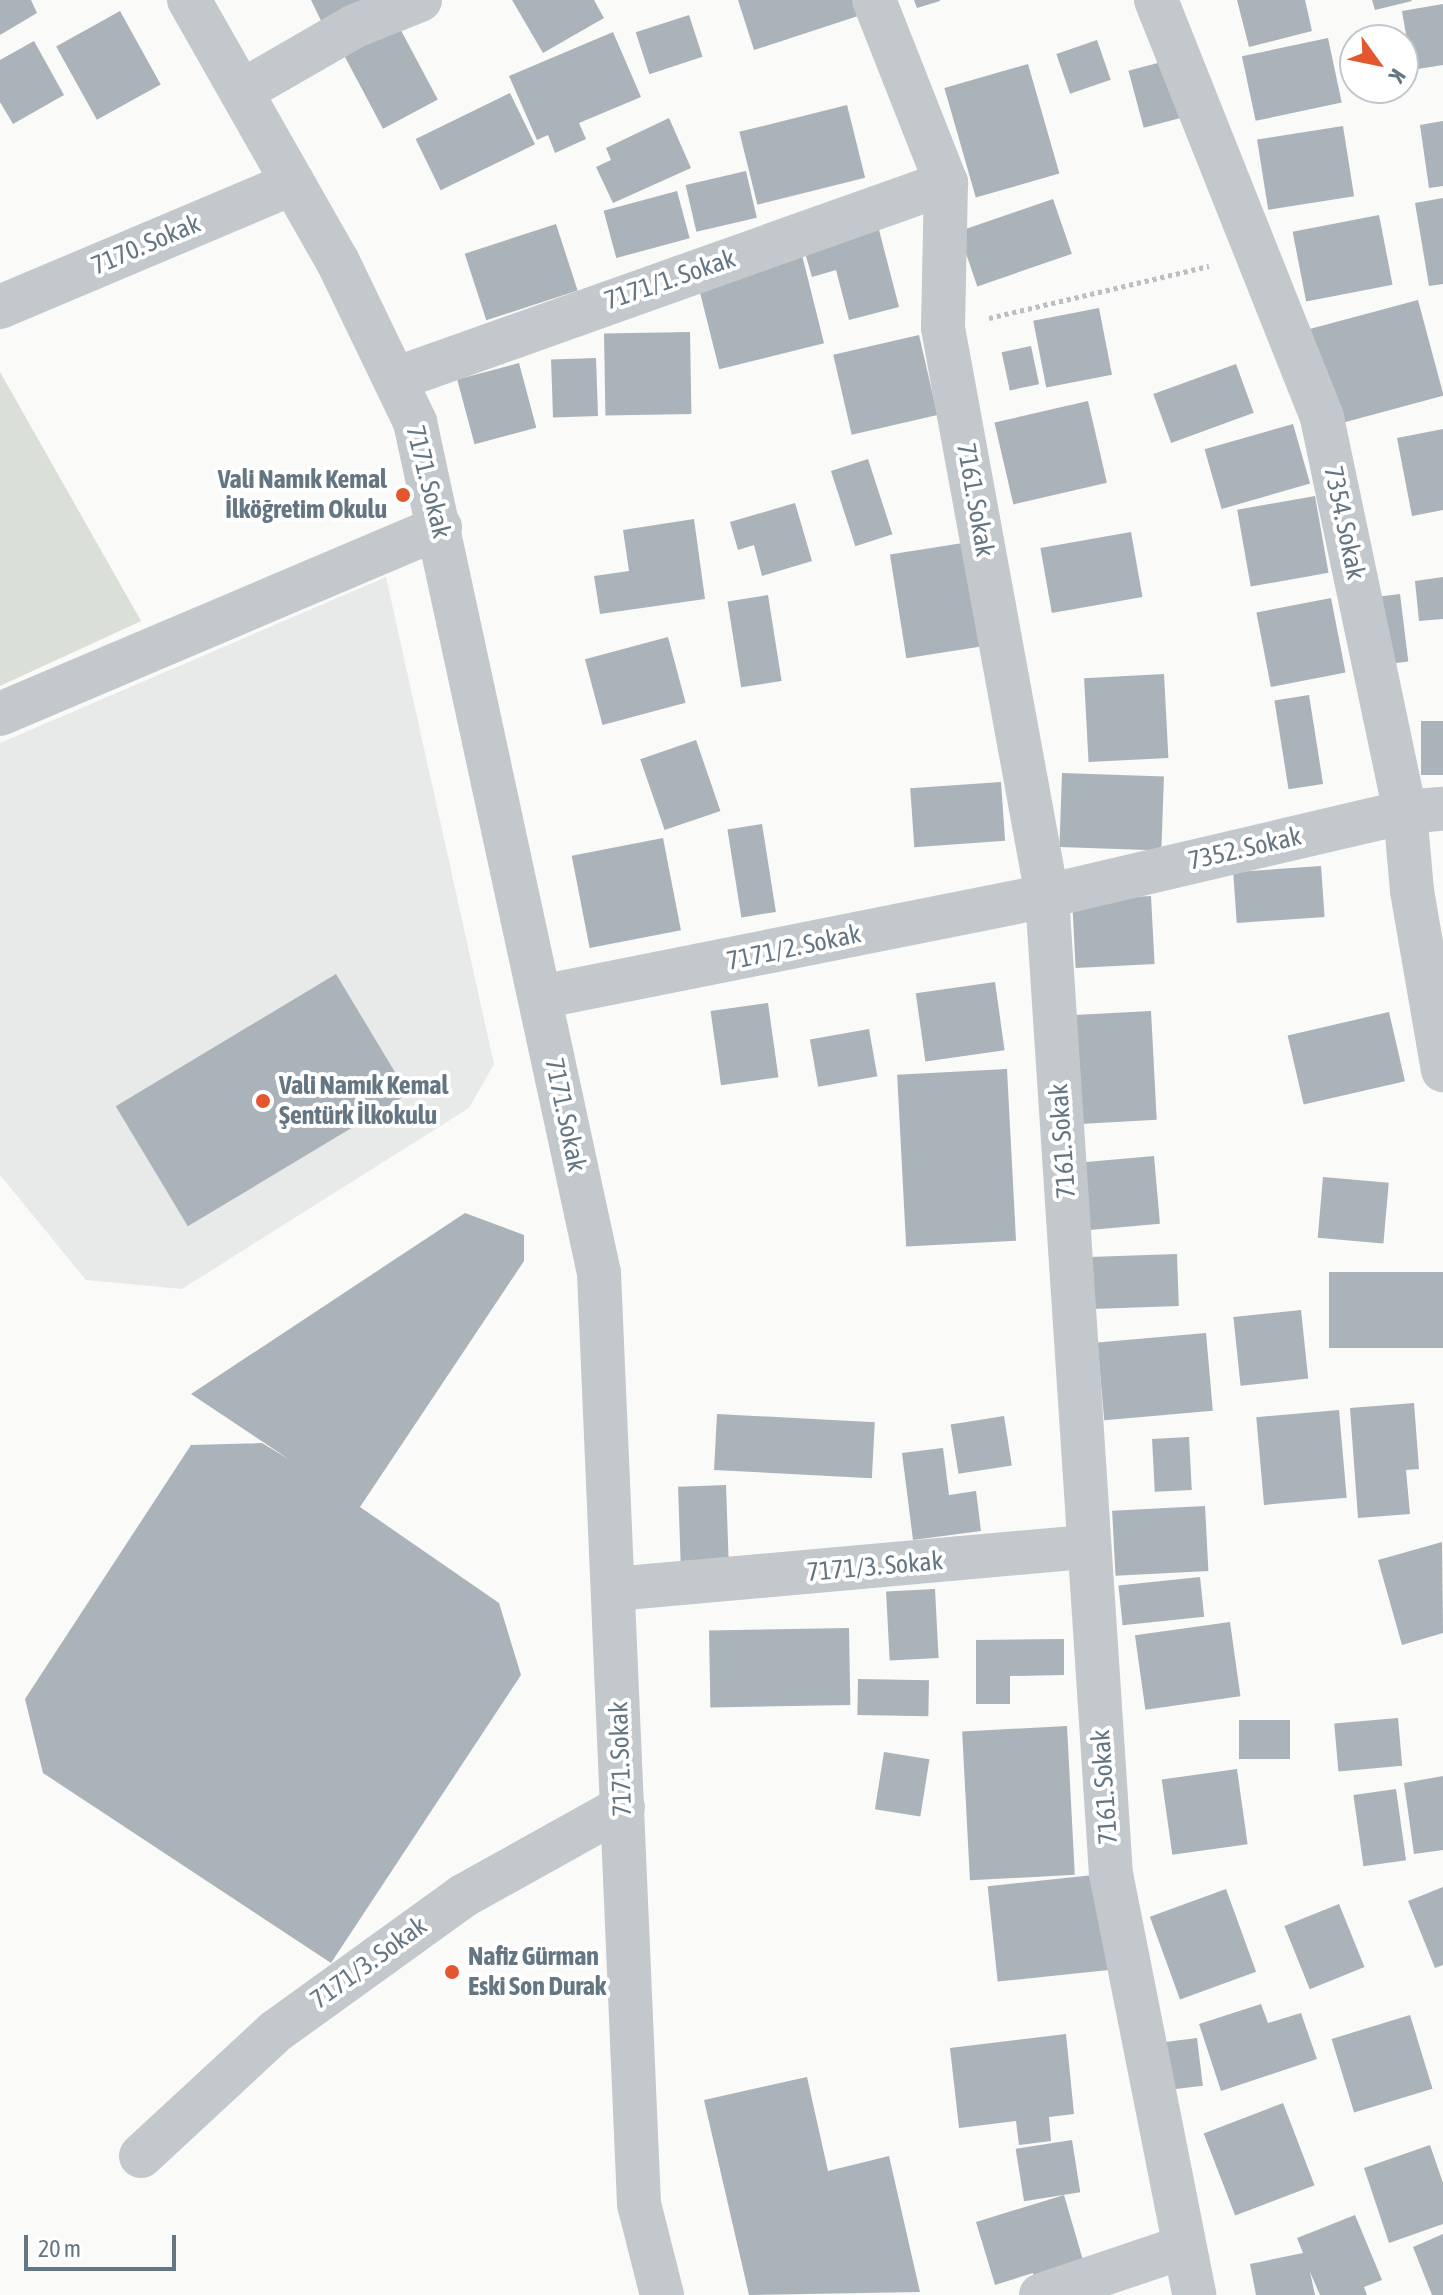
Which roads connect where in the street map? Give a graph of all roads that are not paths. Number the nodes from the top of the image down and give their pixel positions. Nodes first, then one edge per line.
1 (189, 0) edge
2 (420, 0) edge
3 (874, 0) edge
4 (1156, 0) edge
5 (242, 91) junction
6 (293, 183) junction
7 (946, 183) junction
8 (0, 307) edge
9 (395, 379) junction
10 (440, 527) junction
11 (0, 714) edge
12 (1424, 810) edge
13 (1047, 896) junction
14 (540, 997) junction
15 (1443, 1070) edge
16 (1089, 1547) junction
17 (614, 1589) junction
18 (623, 1807) junction
19 (141, 2156) dead end
20 (1184, 2247) junction
21 (662, 2295) edge
22 (1041, 2295) edge
23 (1194, 2295) edge

1 - 5 street, 7171. Sokak
2 - 5 street
3 - 7 street, 7161. Sokak
4 - 12 street, 7354. Sokak
5 - 6 street, 7171. Sokak
6 - 8 street, 7170. Sokak
6 - 9 street, 7171. Sokak
7 - 9 street, 7171/1. Sokak
7 - 13 street, 7161. Sokak
9 - 10 street, 7171. Sokak
10 - 11 street
10 - 14 street, 7171. Sokak
12 - 13 street, 7352. Sokak
12 - 15 street, 7354. Sokak
13 - 14 street, 7171/2. Sokak
13 - 16 street, 7161. Sokak
14 - 17 street, 7171. Sokak
16 - 17 street, 7171/3. Sokak
16 - 20 street, 7161. Sokak
17 - 18 street, 7171. Sokak
18 - 19 street, 7171/3. Sokak
18 - 21 street, 7171. Sokak
20 - 22 street
20 - 23 street, 7161. Sokak

